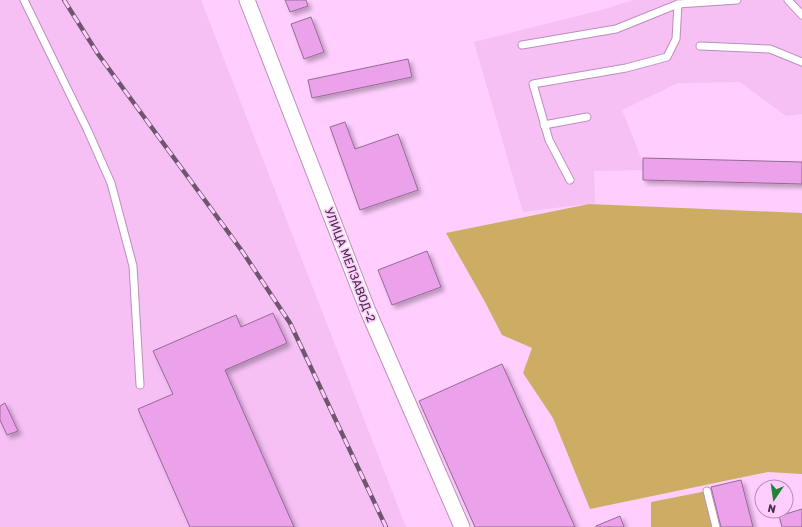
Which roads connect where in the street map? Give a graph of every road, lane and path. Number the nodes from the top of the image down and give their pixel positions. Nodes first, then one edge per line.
1 (24, 0) edge
2 (247, 0) edge
3 (737, 0) edge
4 (788, 0) edge
5 (678, 4) junction
6 (802, 15) edge
7 (522, 45) dead end
8 (700, 46) dead end
9 (802, 62) edge
10 (587, 117) dead end
11 (544, 125) junction
12 (570, 180) dead end
13 (140, 385) dead end
14 (707, 492) dead end
15 (462, 527) edge
16 (716, 527) edge

1 - 13 lane
2 - 15 street, УЛИЦА МЕЛЗАВОД-2
3 - 5 lane
4 - 6 lane
5 - 7 lane
5 - 11 lane
8 - 9 lane
10 - 11 lane
11 - 12 lane
14 - 16 lane

